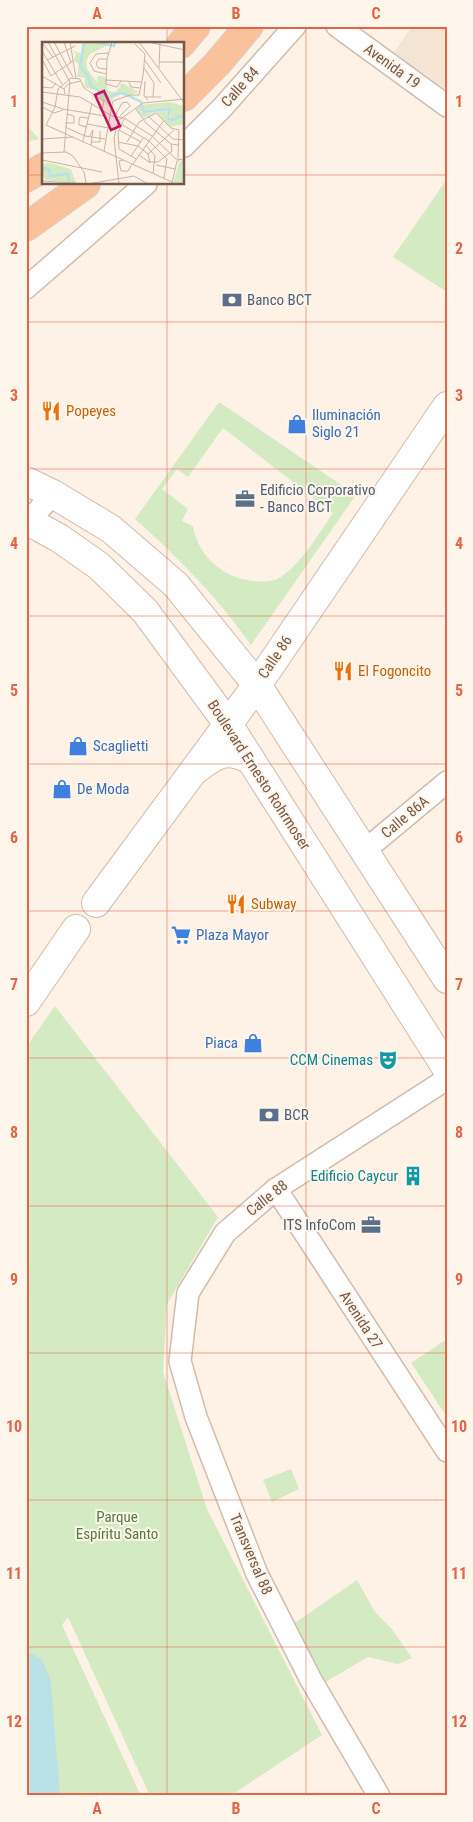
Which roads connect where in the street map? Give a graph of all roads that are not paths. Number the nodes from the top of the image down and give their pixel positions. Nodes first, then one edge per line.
1 (196, 26) edge
2 (249, 26) edge
3 (295, 26) edge
4 (337, 26) edge
5 (183, 42) edge
6 (185, 95) edge
7 (447, 106) edge
8 (185, 145) edge
9 (42, 156) edge
10 (26, 159) edge
11 (42, 167) edge
12 (26, 178) edge
13 (85, 185) edge
14 (145, 185) edge
15 (26, 227) edge
16 (26, 288) edge
17 (447, 406) edge
18 (26, 481) edge
19 (53, 494) junction
20 (27, 522) edge
21 (257, 685) junction
22 (228, 724) junction
23 (251, 760) junction
24 (195, 770) junction
25 (447, 782) edge
26 (364, 851) junction
27 (96, 903) dead end
28 (76, 929) dead end
29 (447, 979) edge
30 (26, 1002) edge
31 (447, 1069) edge
32 (447, 1079) edge
33 (276, 1189) junction
34 (188, 1293) joint
35 (447, 1452) edge
36 (379, 1796) edge

1 - 5 highway
2 - 6 highway
3 - 8 street, Calle 84
4 - 7 street, Avenida 19
9 - 10 highway
11 - 12 highway
13 - 15 highway
14 - 16 street
17 - 21 main road, Calle 86
18 - 19 main road
19 - 20 street
19 - 21 main road
20 - 22 main road, Boulevard Ernesto Rohrmoser
21 - 22 main road, Calle 86
21 - 26 main road
22 - 23 main road, Boulevard Ernesto Rohrmoser
22 - 24 main road, Calle 86
23 - 24 main road
23 - 31 main road, Boulevard Ernesto Rohrmoser
24 - 27 main road, Calle 86
25 - 26 street, Calle 86A
26 - 29 main road
28 - 30 main road
32 - 33 street, Calle 88
33 - 34 street, Calle 88
33 - 35 street, Avenida 27
34 - 36 street, Transversal 88

